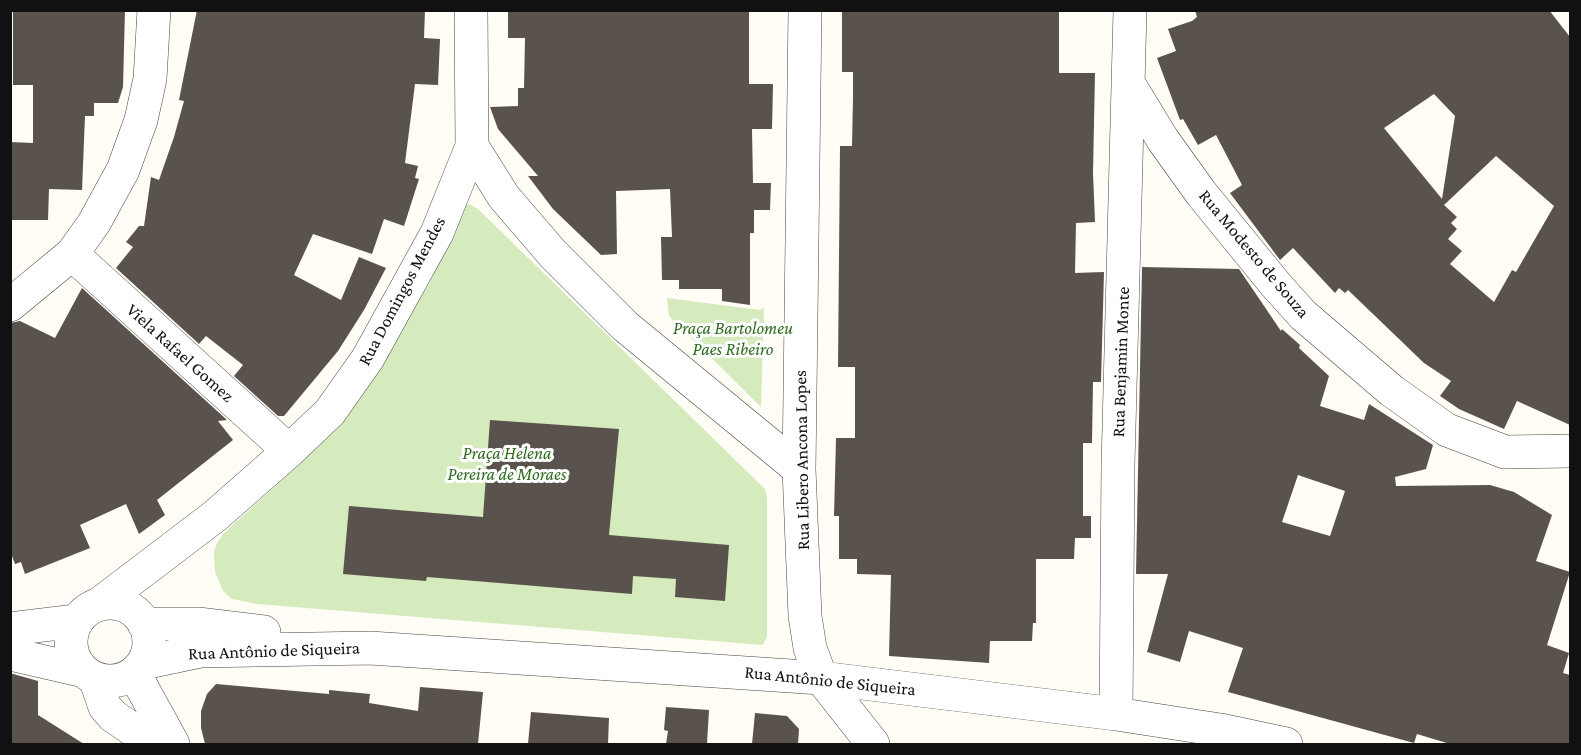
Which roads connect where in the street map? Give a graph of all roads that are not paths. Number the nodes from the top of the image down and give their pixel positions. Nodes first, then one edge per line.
1 (154, 10) edge
2 (471, 10) edge
3 (805, 10) edge
4 (1130, 10) edge
5 (1130, 86) junction
6 (472, 146) junction
7 (72, 254) junction
8 (10, 305) edge
9 (289, 451) junction
10 (1570, 451) edge
11 (799, 469) junction
12 (215, 516) junction
13 (87, 613) junction
14 (140, 618) junction
15 (13, 632) edge
16 (370, 648) junction
17 (139, 668) junction
18 (89, 674) junction
19 (821, 678) junction
20 (1116, 714) junction
21 (154, 744) edge
22 (173, 744) edge
23 (873, 744) edge
24 (1286, 744) edge

1 - 7 street
2 - 6 street, Rua Domingos Mendes
3 - 11 street, Rua Libero Ancona Lopes
4 - 5 street, Rua Benjamin Monte
5 - 10 street, Rua Modesto de Souza
5 - 20 street, Rua Benjamin Monte
6 - 9 street, Rua Domingos Mendes
6 - 11 street
7 - 8 street
7 - 9 street, Viela Rafael Gomez
9 - 12 street, Rua Domingos Mendes
11 - 19 street, Rua Libero Ancona Lopes
12 - 13 street, Rua Domingos Mendes
12 - 14 street, Rua Domingos Mendes
13 - 14 street
13 - 15 street
13 - 18 street
14 - 16 street, Rua Antônio de Siqueira
14 - 17 street
15 - 18 street
16 - 17 street, Rua Antônio de Siqueira
16 - 19 street, Rua Antônio de Siqueira
17 - 18 street
17 - 22 street
18 - 21 street
19 - 20 street, Rua Antônio de Siqueira
19 - 23 street, Rua Libero Ancona Lopes
20 - 24 street, Rua Antônio de Siqueira

